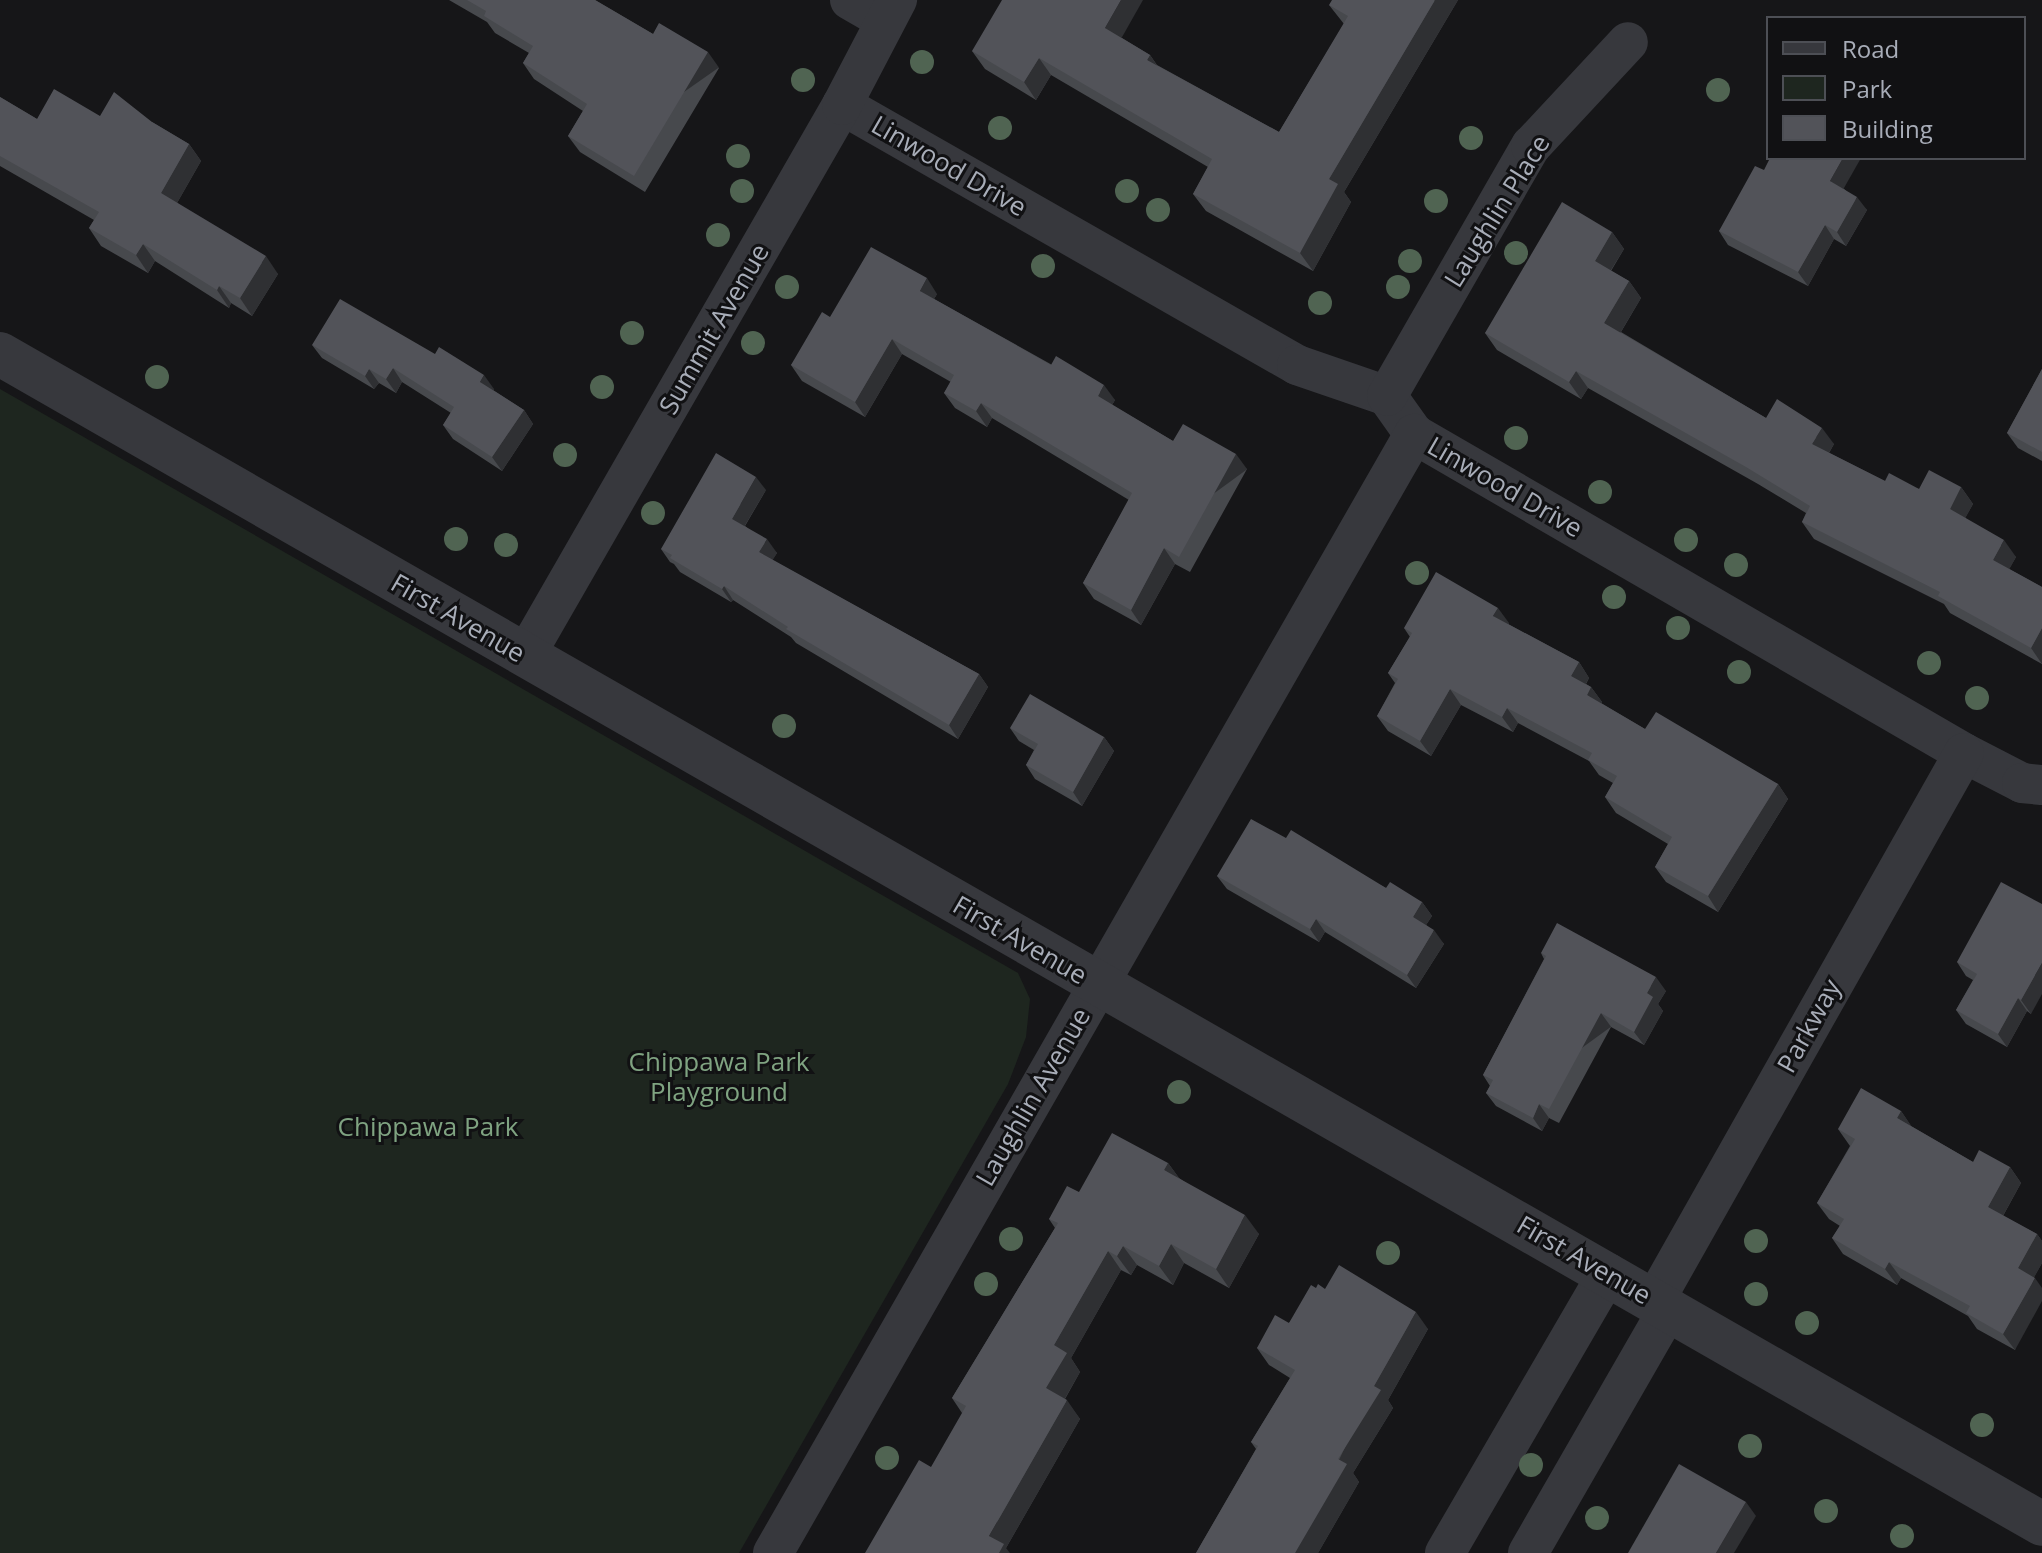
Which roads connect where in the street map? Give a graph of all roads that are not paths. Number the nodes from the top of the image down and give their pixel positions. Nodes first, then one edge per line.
1 (850, 0) edge
2 (891, 10) edge
3 (1628, 42) dead end
4 (842, 105) junction
5 (0, 354) edge
6 (1387, 396) junction
7 (1414, 434) junction
8 (525, 656) junction
9 (1964, 753) junction
10 (2042, 785) edge
11 (1097, 984) junction
12 (1608, 1273) junction
13 (1662, 1304) junction
14 (2042, 1524) edge
15 (773, 1553) edge
16 (1445, 1553) edge
17 (1528, 1553) edge

1 - 2 street
2 - 4 street, Summit Avenue
3 - 6 street, Laughlin Place
4 - 6 street, Linwood Drive
4 - 8 street, Summit Avenue
5 - 8 street, First Avenue
6 - 7 street, Linwood Drive
7 - 9 street, Linwood Drive
7 - 11 street, Laughlin Avenue
8 - 11 street, First Avenue
9 - 10 street, Linwood Drive
9 - 13 street, Parkway
11 - 12 street, First Avenue
11 - 15 street, Laughlin Avenue
12 - 13 street, First Avenue
12 - 16 street
13 - 14 street, First Avenue
13 - 17 street, Parkway

